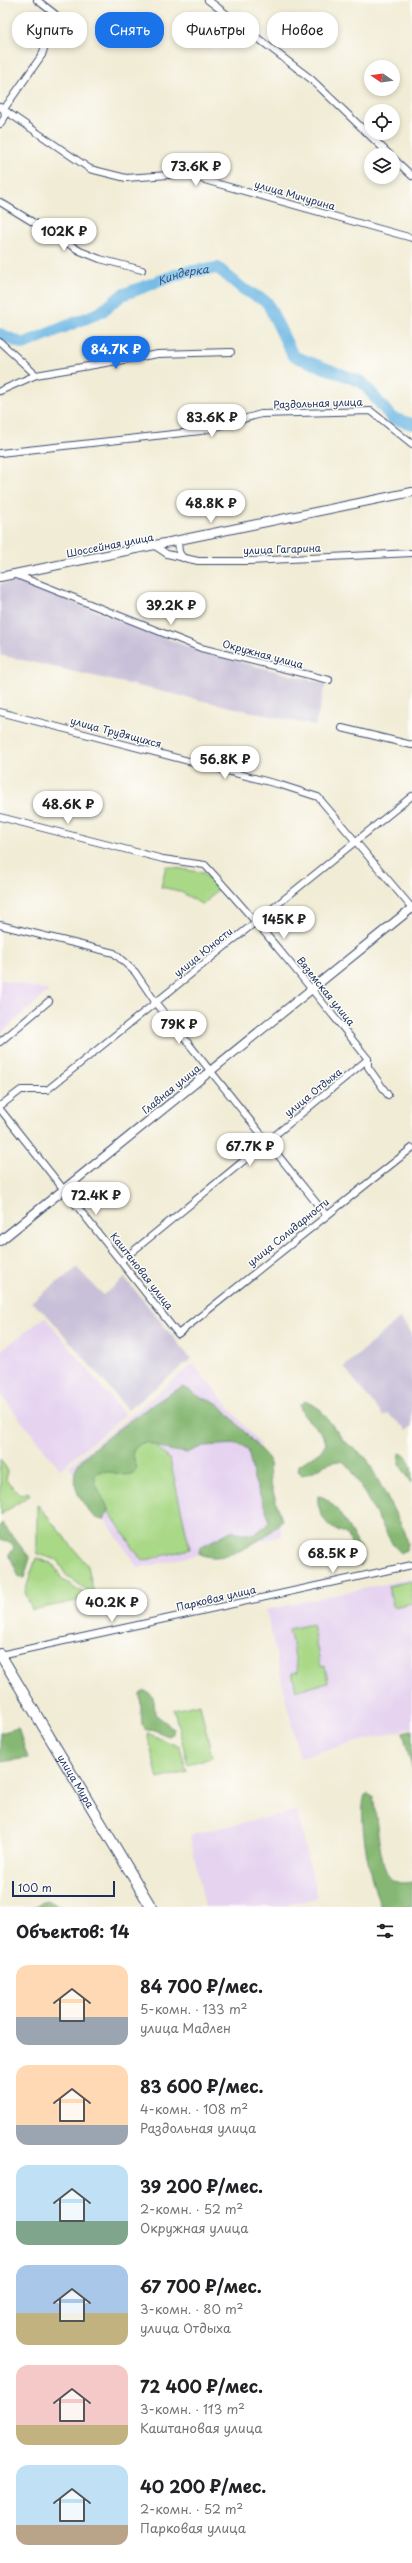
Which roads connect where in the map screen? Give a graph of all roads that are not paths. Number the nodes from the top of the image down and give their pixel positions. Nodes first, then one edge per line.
1 (37, 0) edge
2 (208, 0) edge
3 (2, 108) edge
4 (0, 124) edge
5 (383, 148) edge
6 (400, 165) edge
7 (412, 176) edge
8 (0, 202) edge
9 (412, 238) edge
10 (142, 270) dead end
11 (0, 342) edge
12 (231, 352) dead end
13 (36, 375) junction
14 (0, 391) edge
15 (412, 444) edge
16 (0, 453) edge
17 (412, 492) edge
18 (178, 541) junction
19 (155, 546) junction
20 (412, 553) edge
21 (185, 559) junction
22 (14, 574) junction
23 (0, 577) edge
24 (329, 680) dead end
25 (0, 712) edge
26 (342, 728) dead end
27 (412, 745) edge
28 (412, 796) edge
29 (0, 817) edge
30 (356, 841) junction
31 (412, 908) edge
32 (257, 922) junction
33 (0, 925) edge
34 (312, 988) junction
35 (49, 1001) dead end
36 (156, 1003) junction
37 (0, 1042) edge
38 (368, 1059) junction
39 (211, 1069) junction
40 (388, 1095) dead end
41 (0, 1108) edge
42 (267, 1142) junction
43 (412, 1148) edge
44 (64, 1190) junction
45 (326, 1215) junction
46 (0, 1240) edge
47 (121, 1261) junction
48 (178, 1334) joint
49 (412, 1565) edge
50 (0, 1655) edge
51 (151, 1907) edge

1 - 3 street
2 - 5 street
3 - 4 street
3 - 9 street, улица Мичурина
6 - 7 street
8 - 10 street
11 - 13 street
12 - 13 street
13 - 14 street
15 - 16 street, Раздольная улица
17 - 18 street, Шоссейная улица
18 - 19 street, Шоссейная улица
18 - 21 street
19 - 21 street, улица Гагарина
19 - 22 street, Шоссейная улица
20 - 21 street, улица Гагарина
22 - 23 street, Шоссейная улица
22 - 24 street, Окружная улица
25 - 30 street, улица Трудящихся
26 - 27 street
28 - 30 street, улица Юности
29 - 32 street, Вяземская улица
30 - 31 street, улица Трудящихся
30 - 32 street, улица Юности
31 - 34 street, Главная улица
32 - 34 street, Вяземская улица
32 - 36 street, улица Юности
33 - 36 street
34 - 38 street, Вяземская улица
34 - 39 street, Главная улица
35 - 37 street
36 - 39 street
36 - 41 street, улица Юности
38 - 40 street, Вяземская улица
38 - 42 street, улица Отдыха
39 - 42 street
39 - 44 street, Главная улица
41 - 44 street, Каштановая улица
42 - 45 street
42 - 47 street, улица Отдыха
43 - 45 street, улица Солидарности
44 - 46 street, Главная улица
44 - 47 street, Каштановая улица
45 - 48 street, улица Солидарности
47 - 48 street, Каштановая улица
49 - 50 street, Парковая улица
50 - 51 main road, улица Мира

